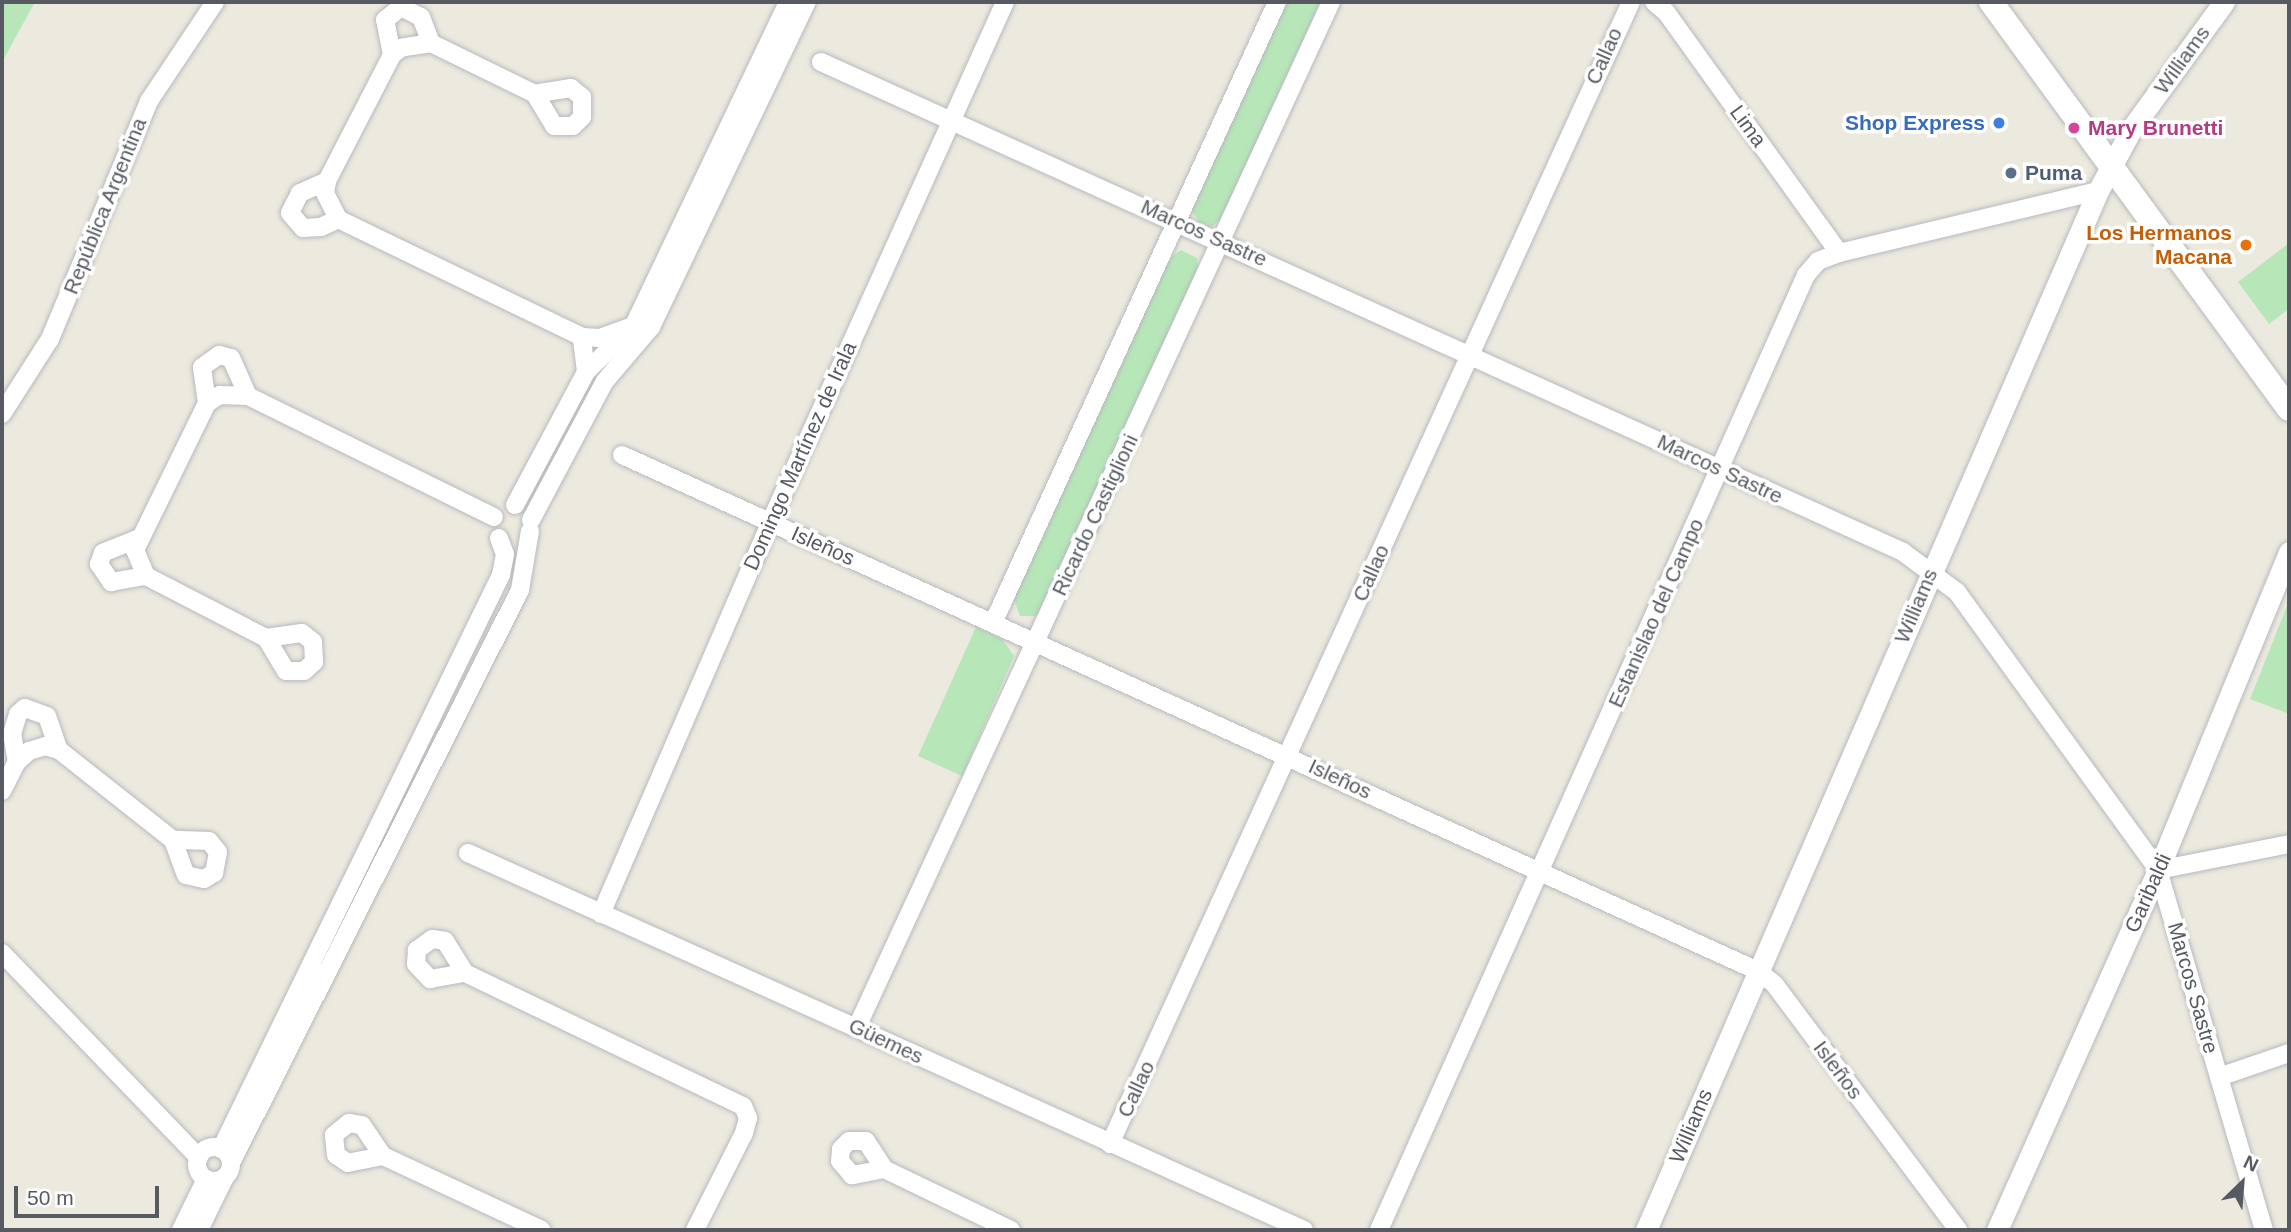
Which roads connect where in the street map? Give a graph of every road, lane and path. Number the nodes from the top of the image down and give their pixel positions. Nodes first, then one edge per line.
1 (215, 2) edge
2 (788, 2) edge
3 (807, 2) edge
4 (1005, 2) edge
5 (1277, 2) edge
6 (1331, 2) edge
7 (1631, 2) edge
8 (1654, 2) edge
9 (1991, 2) edge
10 (2224, 2) edge
11 (431, 44) junction
12 (392, 55) junction
13 (821, 62) dead end
14 (535, 93) dead end
15 (951, 120) junction
16 (2111, 168) junction
17 (327, 181) junction
18 (2098, 191) junction
19 (338, 219) junction
20 (1176, 220) junction
21 (1222, 241) junction
22 (1839, 253) junction
23 (634, 325) junction
24 (582, 337) junction
25 (1469, 353) junction
26 (586, 372) junction
27 (248, 396) junction
28 (207, 403) junction
29 (2289, 409) edge
30 (2, 414) edge
31 (622, 454) dead end
32 (1720, 469) junction
33 (515, 505) junction
34 (495, 517) junction
35 (770, 523) junction
36 (531, 526) junction
37 (499, 538) junction
38 (136, 539) junction
39 (2289, 552) edge
40 (1931, 572) junction
41 (146, 576) junction
42 (994, 621) junction
43 (267, 638) dead end
44 (1037, 640) junction
45 (59, 750) junction
46 (1289, 755) junction
47 (17, 762) junction
48 (2, 791) edge
49 (173, 840) dead end
50 (2289, 844) edge
51 (468, 853) dead end
52 (1541, 870) junction
53 (2158, 870) junction
54 (601, 914) junction
55 (2, 953) edge
56 (1758, 971) junction
57 (465, 973) dead end
58 (857, 1027) junction
59 (2289, 1053) edge
60 (2219, 1077) junction
61 (1110, 1144) junction
62 (383, 1156) dead end
63 (199, 1158) junction
64 (226, 1163) junction
65 (884, 1169) dead end
66 (206, 1179) junction
67 (181, 1230) edge
68 (199, 1230) edge
69 (542, 1230) edge
70 (695, 1230) edge
71 (1011, 1230) edge
72 (1304, 1230) edge
73 (1379, 1230) edge
74 (1646, 1230) edge
75 (1958, 1230) edge
76 (1997, 1230) edge
77 (2264, 1230) edge

1 - 30 street, República Argentina
2 - 23 street
3 - 36 street
4 - 15 street, Domingo Martínez de Irala
5 - 20 street
6 - 21 street, Ricardo Castiglioni
7 - 25 street, Callao
8 - 22 street, Lima
9 - 16 main road
10 - 16 street, Williams
11 - 12 street
11 - 12 street
11 - 14 street
12 - 17 street
13 - 15 street, Marcos Sastre
15 - 20 street, Marcos Sastre
15 - 35 street, Domingo Martínez de Irala
16 - 18 street, Williams
16 - 29 main road
17 - 19 street
17 - 19 street
18 - 22 street, Estanislao del Campo
18 - 40 street, Williams
19 - 24 street
20 - 21 street, Marcos Sastre
20 - 42 street
21 - 25 street, Marcos Sastre
21 - 44 street, Ricardo Castiglioni
22 - 32 street, Estanislao del Campo
23 - 24 street
23 - 26 street
24 - 26 street
25 - 32 street, Marcos Sastre
25 - 46 street, Callao
26 - 33 street
27 - 28 street
27 - 28 street
27 - 34 street
28 - 38 street
31 - 35 street, Isleños
32 - 40 street, Marcos Sastre
32 - 52 street, Estanislao del Campo
33 - 34 street
33 - 36 street
34 - 37 street
35 - 42 street, Isleños
35 - 54 street, Domingo Martínez de Irala
36 - 37 street
36 - 64 street
37 - 64 street
38 - 41 street
38 - 41 street
39 - 53 street, Garibaldi
40 - 53 street, Marcos Sastre
40 - 56 street, Williams
41 - 43 street
42 - 44 street, Isleños
44 - 46 street, Isleños
44 - 58 street, Ricardo Castiglioni
45 - 47 street
45 - 47 street
45 - 49 street
46 - 52 street, Isleños
46 - 61 street, Callao
47 - 48 street
50 - 53 street
51 - 54 street, Güemes
52 - 56 street, Isleños
52 - 73 street, Estanislao del Campo
53 - 60 street, Marcos Sastre
53 - 76 street, Garibaldi
54 - 58 street, Güemes
55 - 63 street
56 - 74 street, Williams
56 - 75 street, Isleños
57 - 70 street
58 - 61 street, Güemes
59 - 60 street
60 - 77 street, Marcos Sastre
61 - 72 street, Güemes
62 - 69 street
63 - 64 street
63 - 66 street
64 - 66 street
64 - 68 street
65 - 71 street
66 - 67 street

